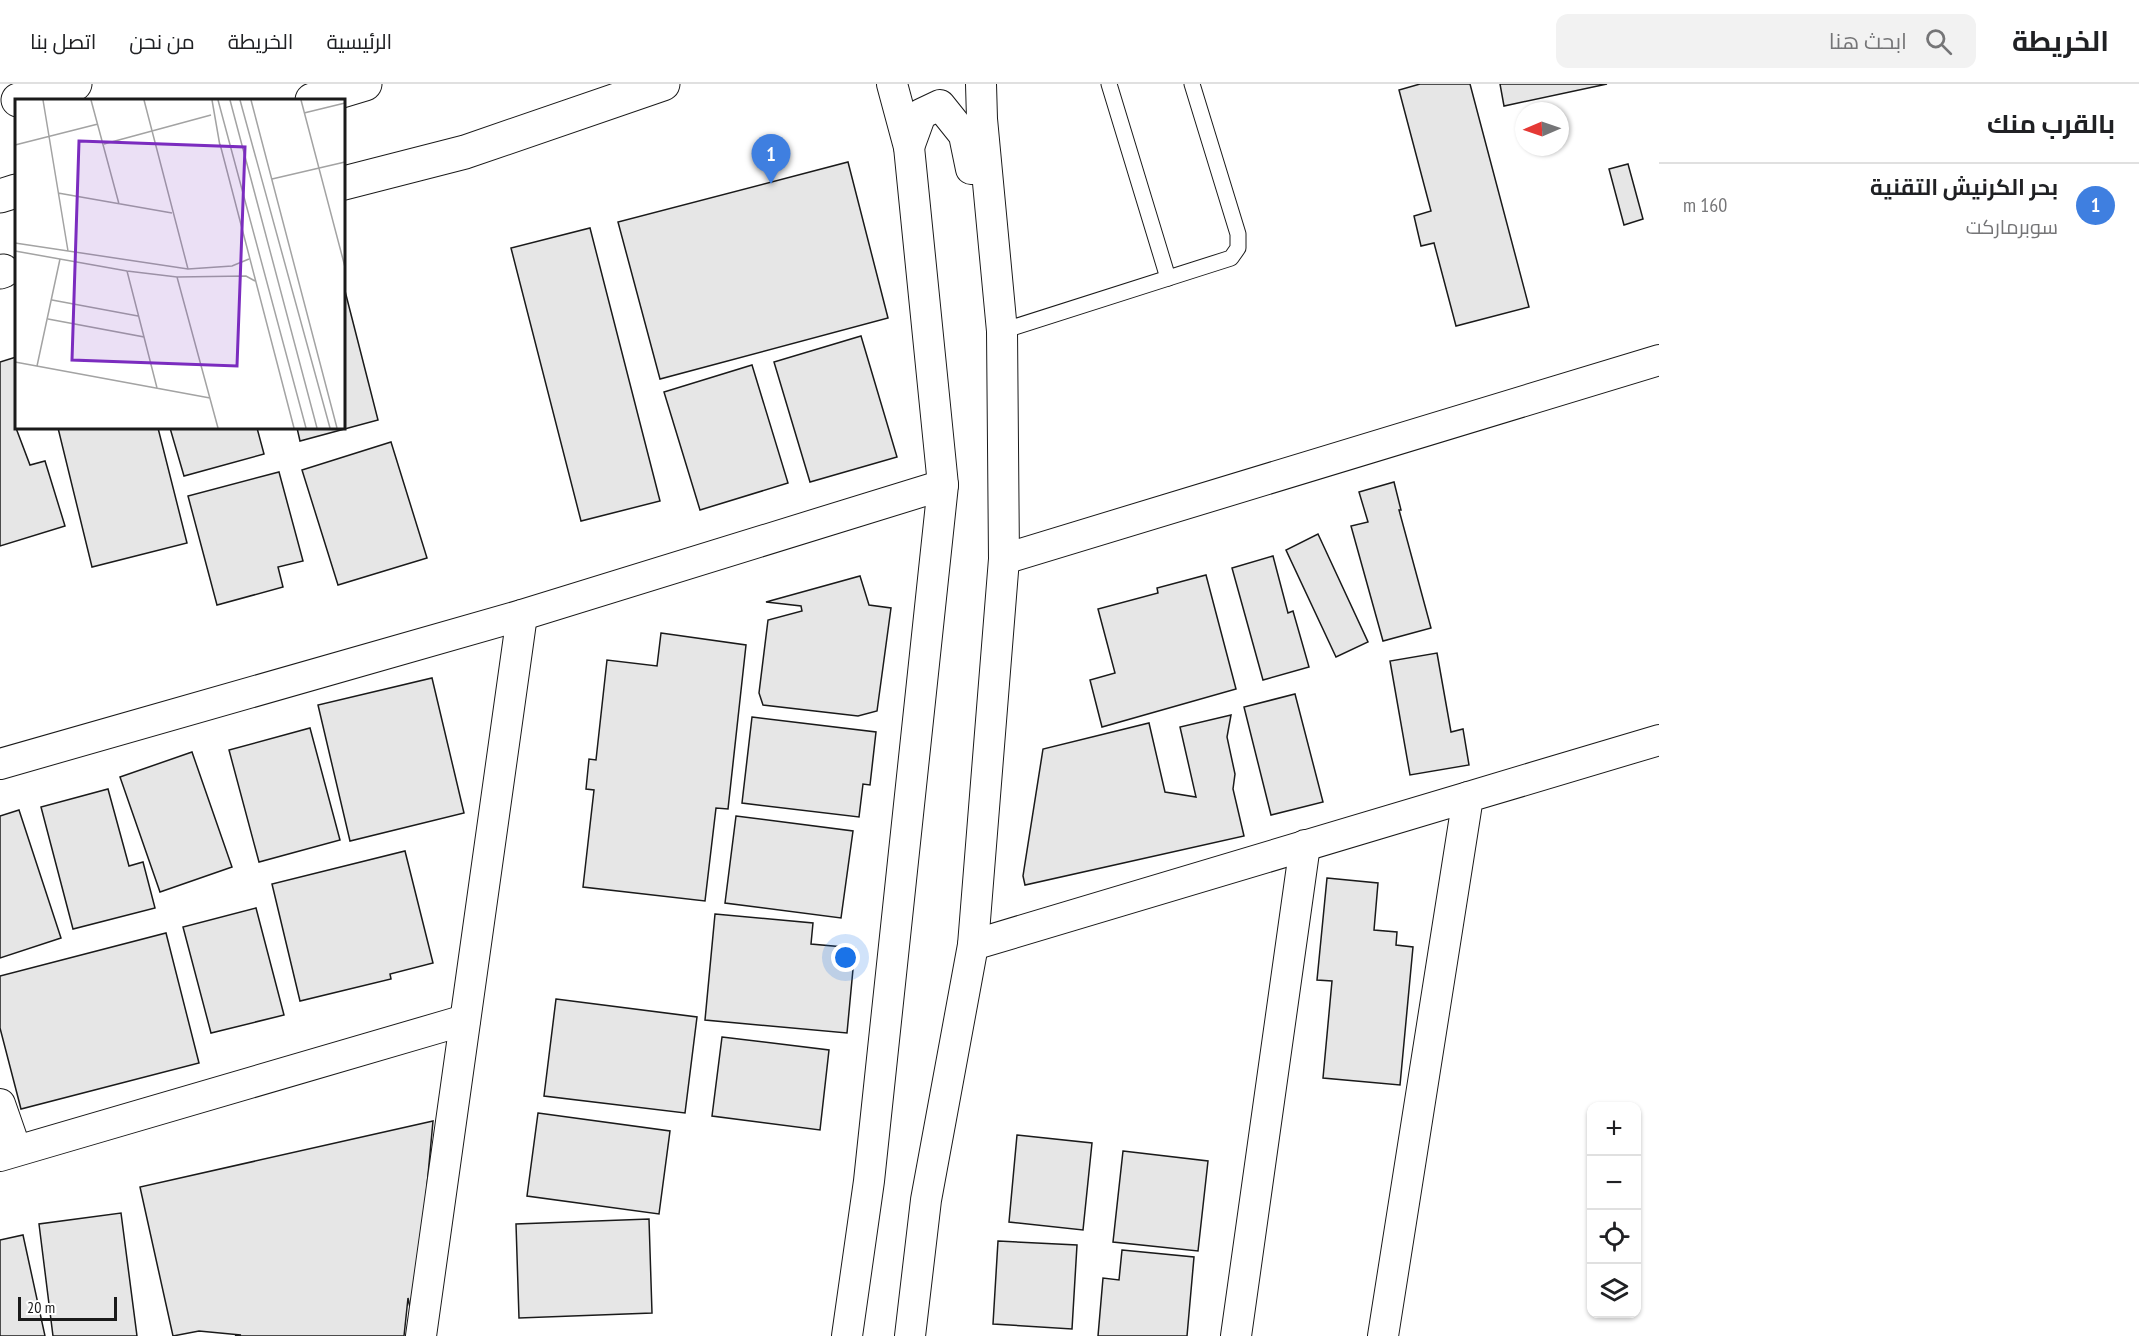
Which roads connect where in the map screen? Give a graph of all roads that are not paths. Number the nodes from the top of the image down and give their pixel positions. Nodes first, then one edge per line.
1 (75, 84) edge
2 (365, 84) edge
3 (663, 84) edge
4 (892, 84) edge
5 (981, 84) edge
6 (1108, 84) edge
7 (1192, 84) edge
8 (24, 99) edge
9 (315, 99) edge
10 (15, 102) edge
11 (0, 106) edge
12 (909, 147) junction
13 (345, 183) edge
14 (15, 191) edge
15 (0, 196) edge
16 (1168, 278) junction
17 (1002, 331) junction
18 (1659, 360) edge
19 (943, 485) junction
20 (1004, 559) junction
21 (522, 615) junction
22 (1659, 740) edge
23 (0, 764) edge
24 (1468, 797) junction
25 (1305, 845) junction
26 (973, 945) junction
27 (465, 1020) junction
28 (0, 1104) edge
29 (8, 1153) edge
30 (421, 1336) edge
31 (847, 1336) edge
32 (910, 1336) edge
33 (1236, 1336) edge
34 (1383, 1336) edge

1 - 8 main road
2 - 9 main road
3 - 13 main road
4 - 12 street
5 - 17 street
6 - 16 lane
7 - 16 lane
10 - 11 main road
12 - 17 street
12 - 19 street
14 - 15 main road
16 - 17 lane
17 - 20 street
18 - 20 street
19 - 21 street
19 - 31 street
20 - 26 street
21 - 23 street
21 - 27 street
22 - 24 street
24 - 25 street
24 - 34 street
25 - 26 street
25 - 33 street
26 - 32 street
27 - 29 street
27 - 30 street
28 - 29 street

